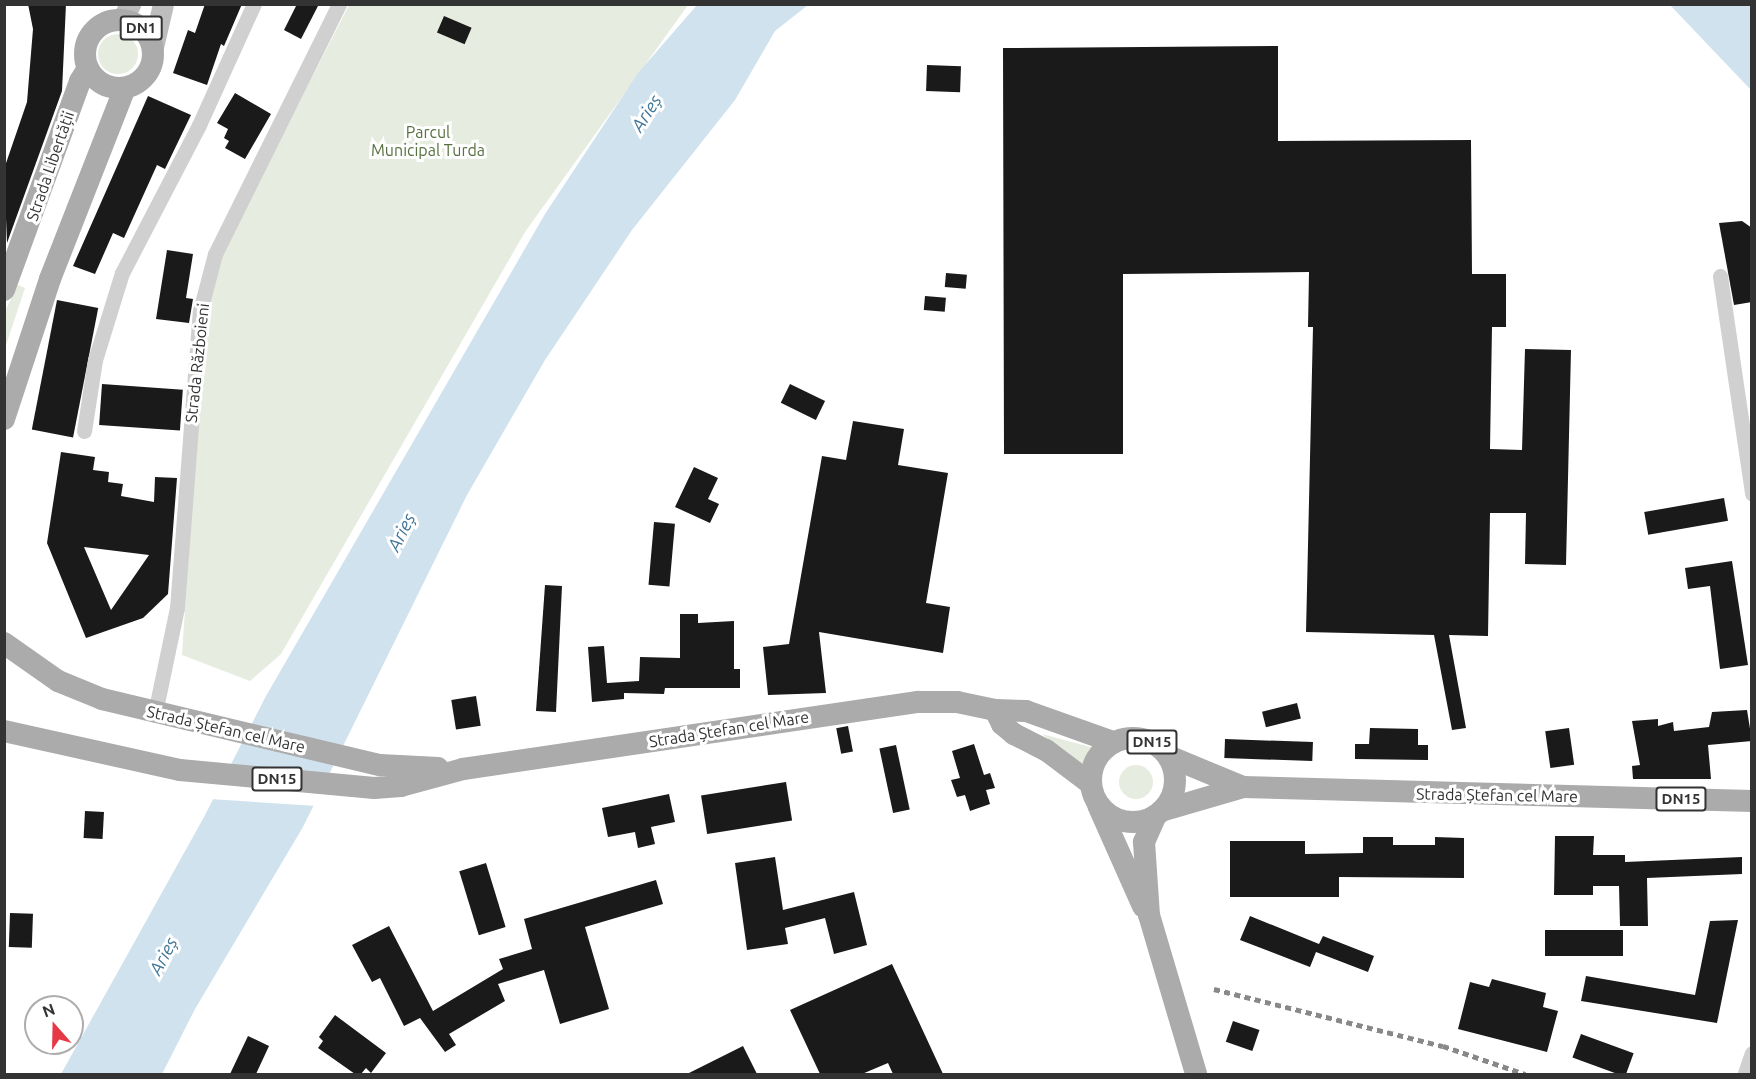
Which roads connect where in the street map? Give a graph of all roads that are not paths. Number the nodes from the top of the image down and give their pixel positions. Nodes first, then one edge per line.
1 (163, 4) edge
2 (254, 4) edge
3 (339, 4) edge
4 (119, 12) edge
5 (153, 47) junction
6 (88, 68) junction
7 (125, 88) junction
8 (1720, 276) dead end
9 (4, 290) edge
10 (4, 419) edge
11 (84, 431) dead end
12 (1752, 494) edge
13 (4, 643) edge
14 (995, 710) junction
15 (155, 713) junction
16 (4, 731) edge
17 (1113, 742) junction
18 (1168, 756) junction
19 (463, 768) junction
20 (1242, 788) junction
21 (1092, 790) junction
22 (1752, 801) edge
23 (1158, 813) junction
24 (1149, 915) junction
25 (1752, 1053) edge
26 (1744, 1073) edge
27 (1196, 1074) edge

1 - 5 main road, DN1
2 - 11 street
3 - 15 street, Strada Războieni
4 - 5 main road, DN1
4 - 6 main road, DN1
5 - 7 main road, DN1
6 - 7 main road
6 - 9 main road, Strada Libertății / DN1
7 - 10 main road
8 - 12 street
13 - 15 main road, Strada Ștefan cel Mare / DN15
14 - 17 main road, Strada Ștefan cel Mare / DN15
14 - 19 main road, Strada Ștefan cel Mare / DN15
14 - 21 main road, Strada Ștefan cel Mare / DN15
15 - 19 main road, Strada Ștefan cel Mare / DN15
16 - 19 main road, Strada Ștefan cel Mare / DN15
17 - 18 main road, Strada Ștefan cel Mare / DN15
17 - 21 main road, DN15
18 - 20 main road, Strada Ștefan cel Mare / DN15
18 - 23 main road, DN15
20 - 22 main road, Strada Ștefan cel Mare / DN15
20 - 23 main road, Strada Ștefan cel Mare / DN15
21 - 23 main road, Strada Ștefan cel Mare / DN15
21 - 24 main road
23 - 24 main road
24 - 27 main road
25 - 26 street

